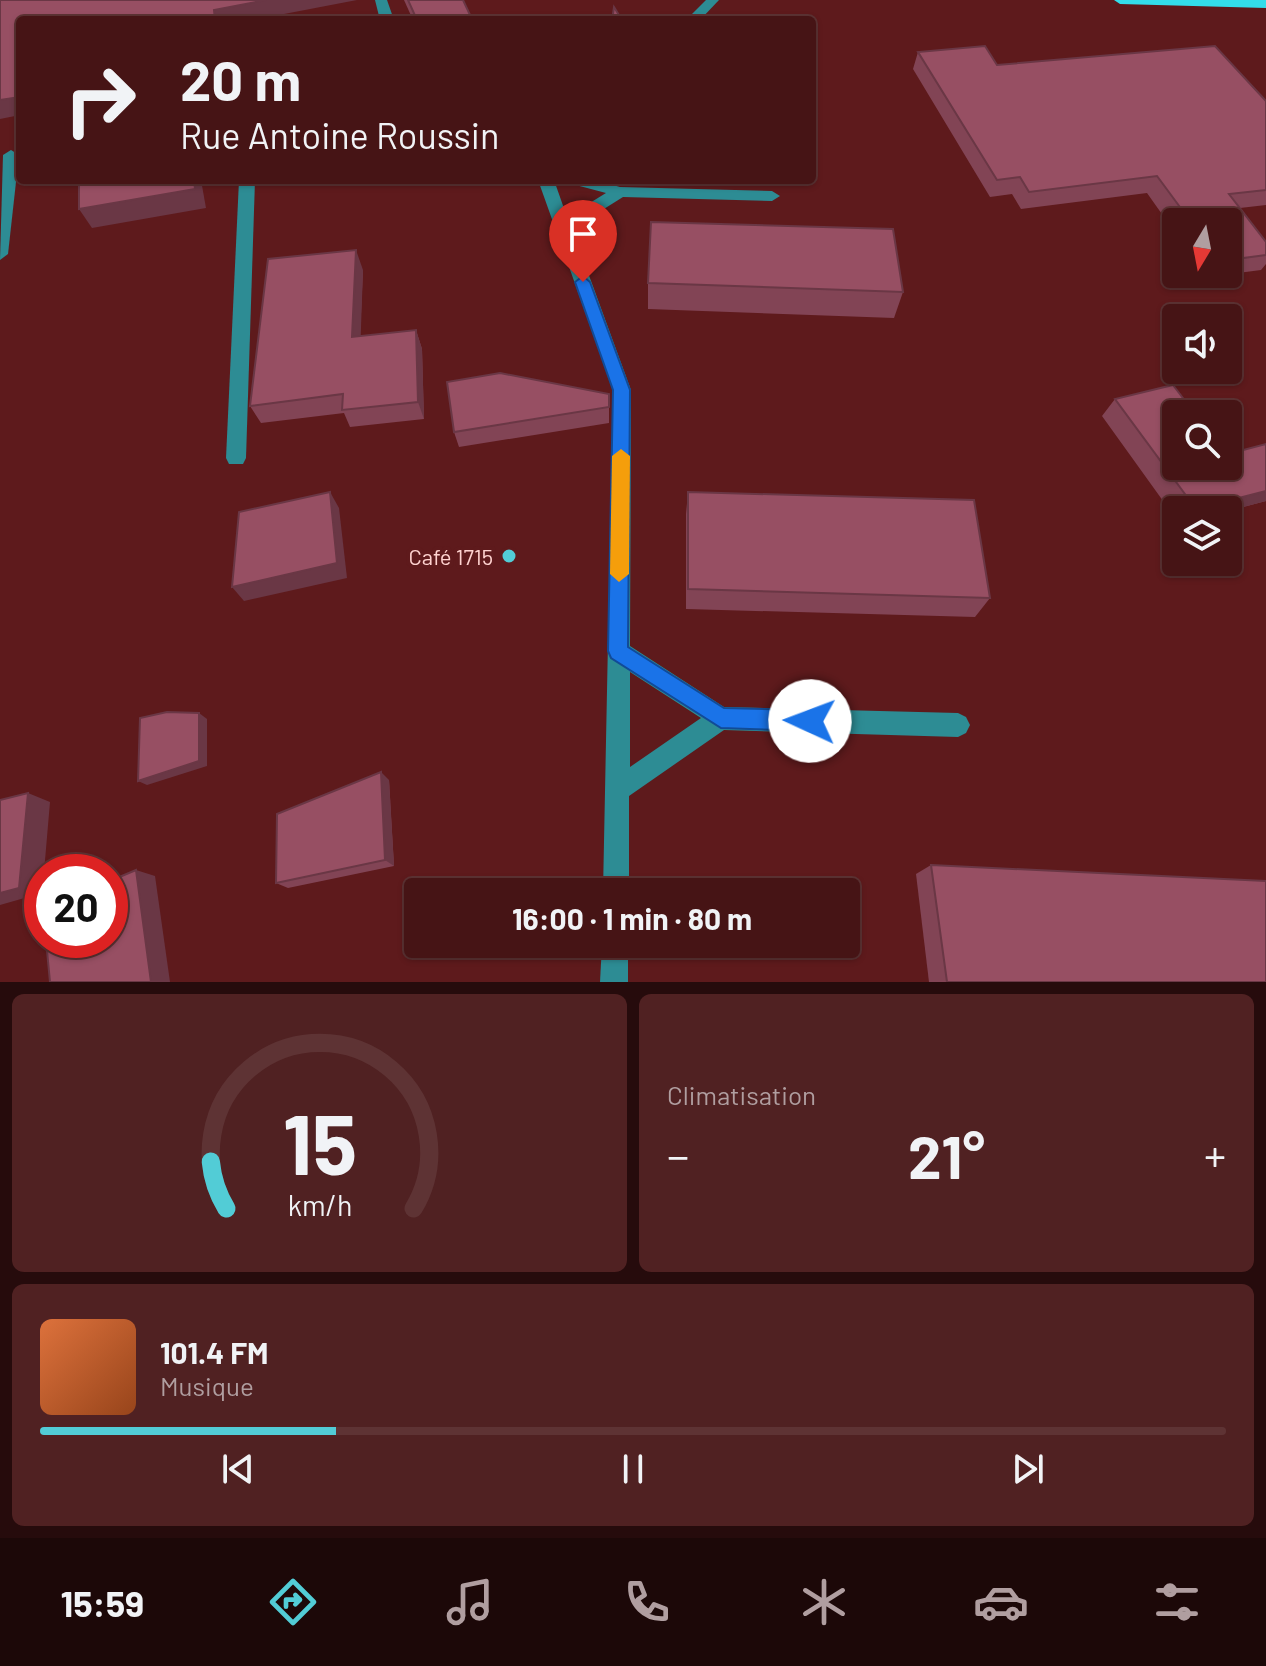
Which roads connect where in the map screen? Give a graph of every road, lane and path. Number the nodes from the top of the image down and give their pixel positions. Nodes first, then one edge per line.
1 (713, 0) edge
2 (1120, 0) edge
3 (1266, 4) edge
4 (697, 16) edge
5 (10, 155) edge
6 (247, 184) edge
7 (547, 184) edge
8 (591, 184) edge
9 (620, 192) junction
10 (772, 196) dead end
11 (563, 227) junction
12 (0, 254) edge
13 (236, 458) dead end
14 (618, 651) junction
15 (721, 718) junction
16 (958, 725) dead end
17 (617, 790) junction
18 (616, 878) edge
19 (615, 958) edge
20 (614, 982) edge

1 - 4 street
2 - 3 main road
5 - 12 street
6 - 13 street
7 - 11 street
8 - 9 street
9 - 10 street
9 - 11 street
11 - 14 street
14 - 15 street
14 - 17 street
15 - 16 street
15 - 17 street
17 - 18 street
19 - 20 street

